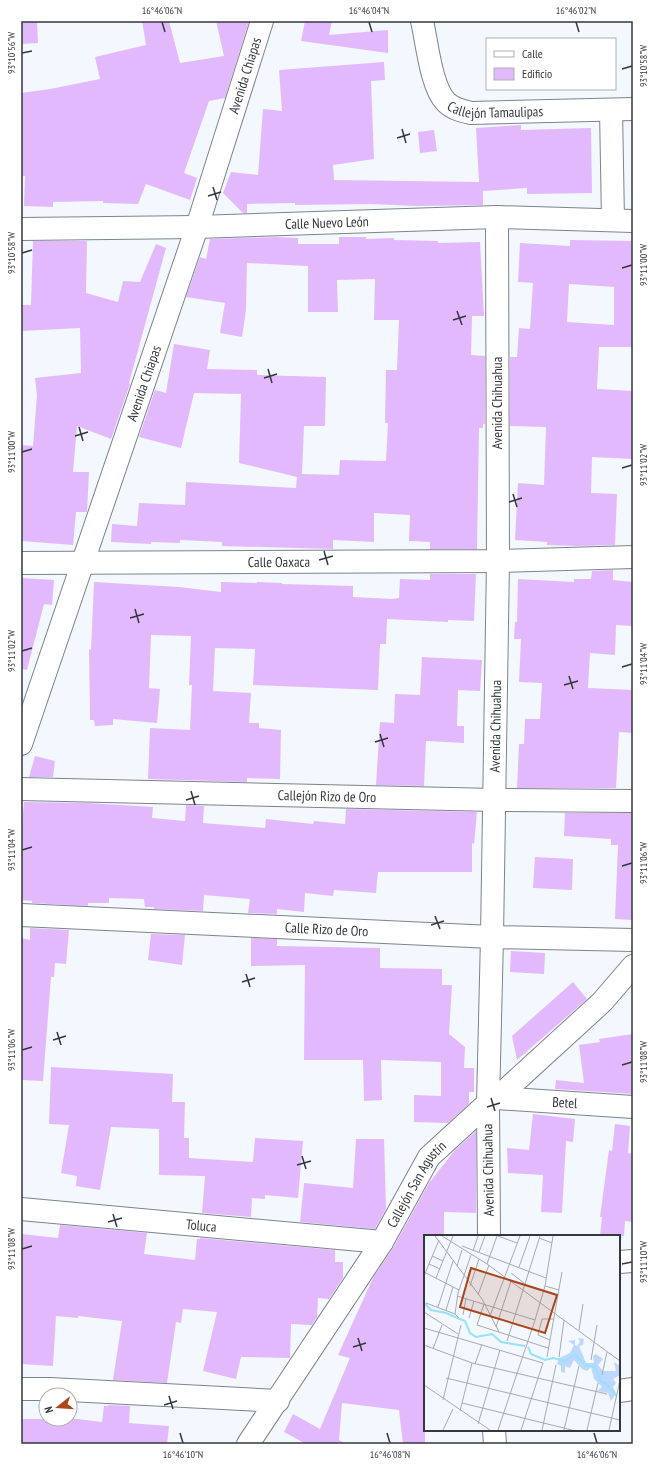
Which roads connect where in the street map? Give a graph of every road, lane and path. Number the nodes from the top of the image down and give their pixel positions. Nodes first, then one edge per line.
1 (262, 21) edge
2 (422, 21) edge
3 (633, 109) edge
4 (611, 110) junction
5 (497, 217) junction
6 (623, 220) edge
7 (197, 227) junction
8 (21, 229) edge
9 (633, 558) edge
10 (498, 561) junction
11 (21, 563) edge
12 (82, 563) junction
13 (21, 744) edge
14 (21, 789) edge
15 (495, 800) junction
16 (633, 801) edge
17 (21, 916) edge
18 (492, 937) junction
19 (633, 940) edge
20 (633, 966) edge
21 (492, 1101) junction
22 (633, 1107) edge
23 (21, 1209) edge
24 (489, 1235) edge
25 (382, 1242) junction
26 (633, 1261) edge
27 (620, 1262) edge
28 (21, 1389) edge
29 (633, 1389) edge
30 (620, 1391) edge
31 (278, 1401) junction
32 (494, 1431) edge
33 (248, 1444) edge
34 (495, 1444) edge

1 - 7 street, Avenida Chiapas
2 - 4 street, Callejón Tamaulipas
3 - 4 street, Callejón Tamaulipas
4 - 6 street
5 - 6 street, Calle Nuevo León
5 - 7 street, Calle Nuevo León
5 - 10 street, Avenida Chihuahua
7 - 8 street, Calle Nuevo León
7 - 12 street, Avenida Chiapas
9 - 10 street, Calle Oaxaca
10 - 12 street, Calle Oaxaca
10 - 15 street, Avenida Chihuahua
11 - 12 street, Calle Oaxaca
12 - 13 street, Avenida Chiapas
14 - 15 street, Callejón Rizo de Oro
15 - 16 street, Callejón Rizo de Oro
15 - 18 street, Avenida Chihuahua
17 - 18 street, Calle Rizo de Oro
18 - 19 street, Calle Rizo de Oro
18 - 21 street, Avenida Chihuahua
20 - 21 street, Callejón San Agustín
21 - 22 street, Betel
21 - 24 street, Avenida Chihuahua
21 - 25 street, Callejón San Agustín
23 - 25 street, Toluca
25 - 31 street, Callejón San Agustín
26 - 27 street
28 - 31 street
29 - 30 street
31 - 33 street, Callejón San Agustín
32 - 34 street

